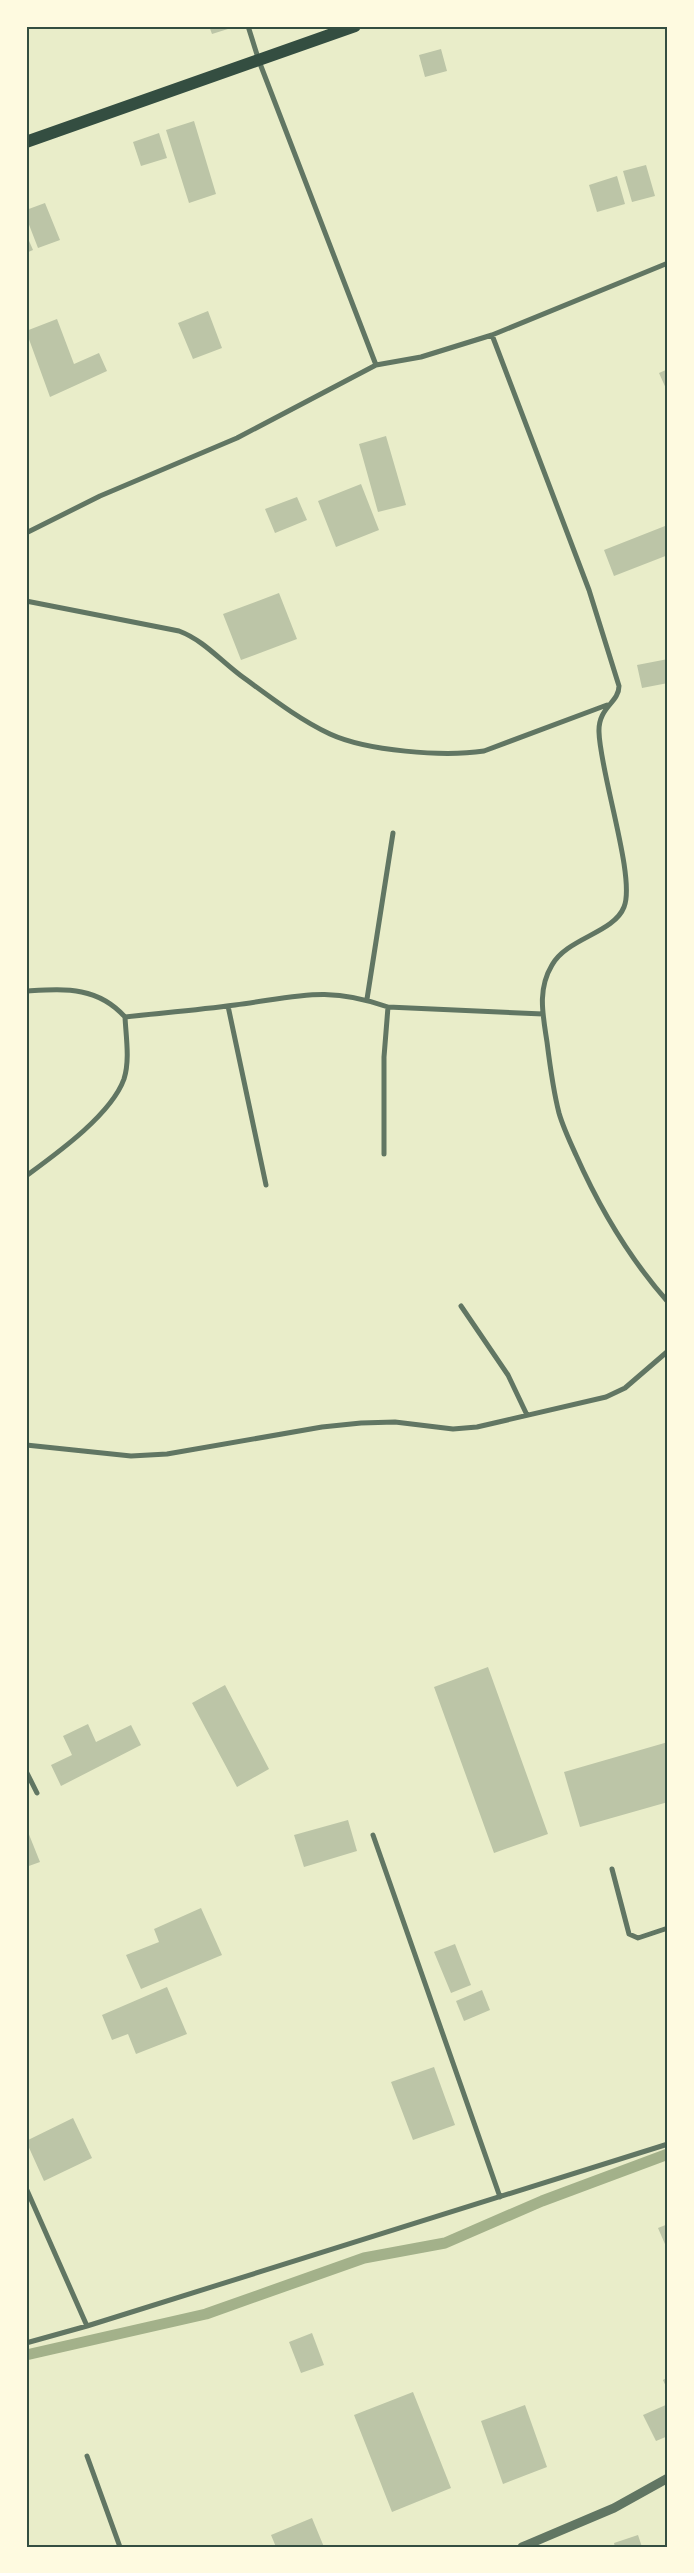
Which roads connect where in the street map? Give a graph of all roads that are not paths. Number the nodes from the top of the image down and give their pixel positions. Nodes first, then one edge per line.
1 (248, 26) edge
2 (355, 26) edge
3 (259, 61) junction
4 (26, 142) edge
5 (668, 263) edge
6 (492, 335) junction
7 (376, 365) junction
8 (26, 533) edge
9 (26, 601) edge
10 (608, 705) junction
11 (393, 833) dead end
12 (26, 991) edge
13 (367, 999) junction
14 (228, 1006) junction
15 (388, 1007) junction
16 (543, 1014) junction
17 (125, 1017) junction
18 (384, 1154) dead end
19 (26, 1176) edge
20 (266, 1185) dead end
21 (668, 1302) edge
22 (461, 1306) dead end
23 (668, 1351) edge
24 (527, 1415) junction
25 (26, 1445) edge
26 (26, 1771) edge
27 (37, 1793) dead end
28 (374, 1835) dead end
29 (612, 1869) dead end
30 (668, 1928) edge
31 (668, 2144) edge
32 (26, 2188) edge
33 (500, 2197) junction
34 (87, 2326) junction
35 (26, 2343) edge
36 (88, 2456) dead end
37 (668, 2478) edge
38 (120, 2547) edge
39 (522, 2547) edge

1 - 3 street
2 - 3 main road
3 - 4 main road
3 - 7 street
5 - 6 street
6 - 7 street
6 - 10 street
7 - 8 street
9 - 10 street
10 - 16 street
11 - 13 street
12 - 17 street
13 - 14 street
13 - 15 street
14 - 17 street
14 - 20 street
15 - 16 street
15 - 18 street
16 - 21 street
17 - 19 street
22 - 24 street
23 - 24 street
24 - 25 street
26 - 27 street
28 - 33 street
29 - 30 street
31 - 33 street
32 - 34 street
33 - 34 street
34 - 35 street
36 - 38 street
37 - 39 street

